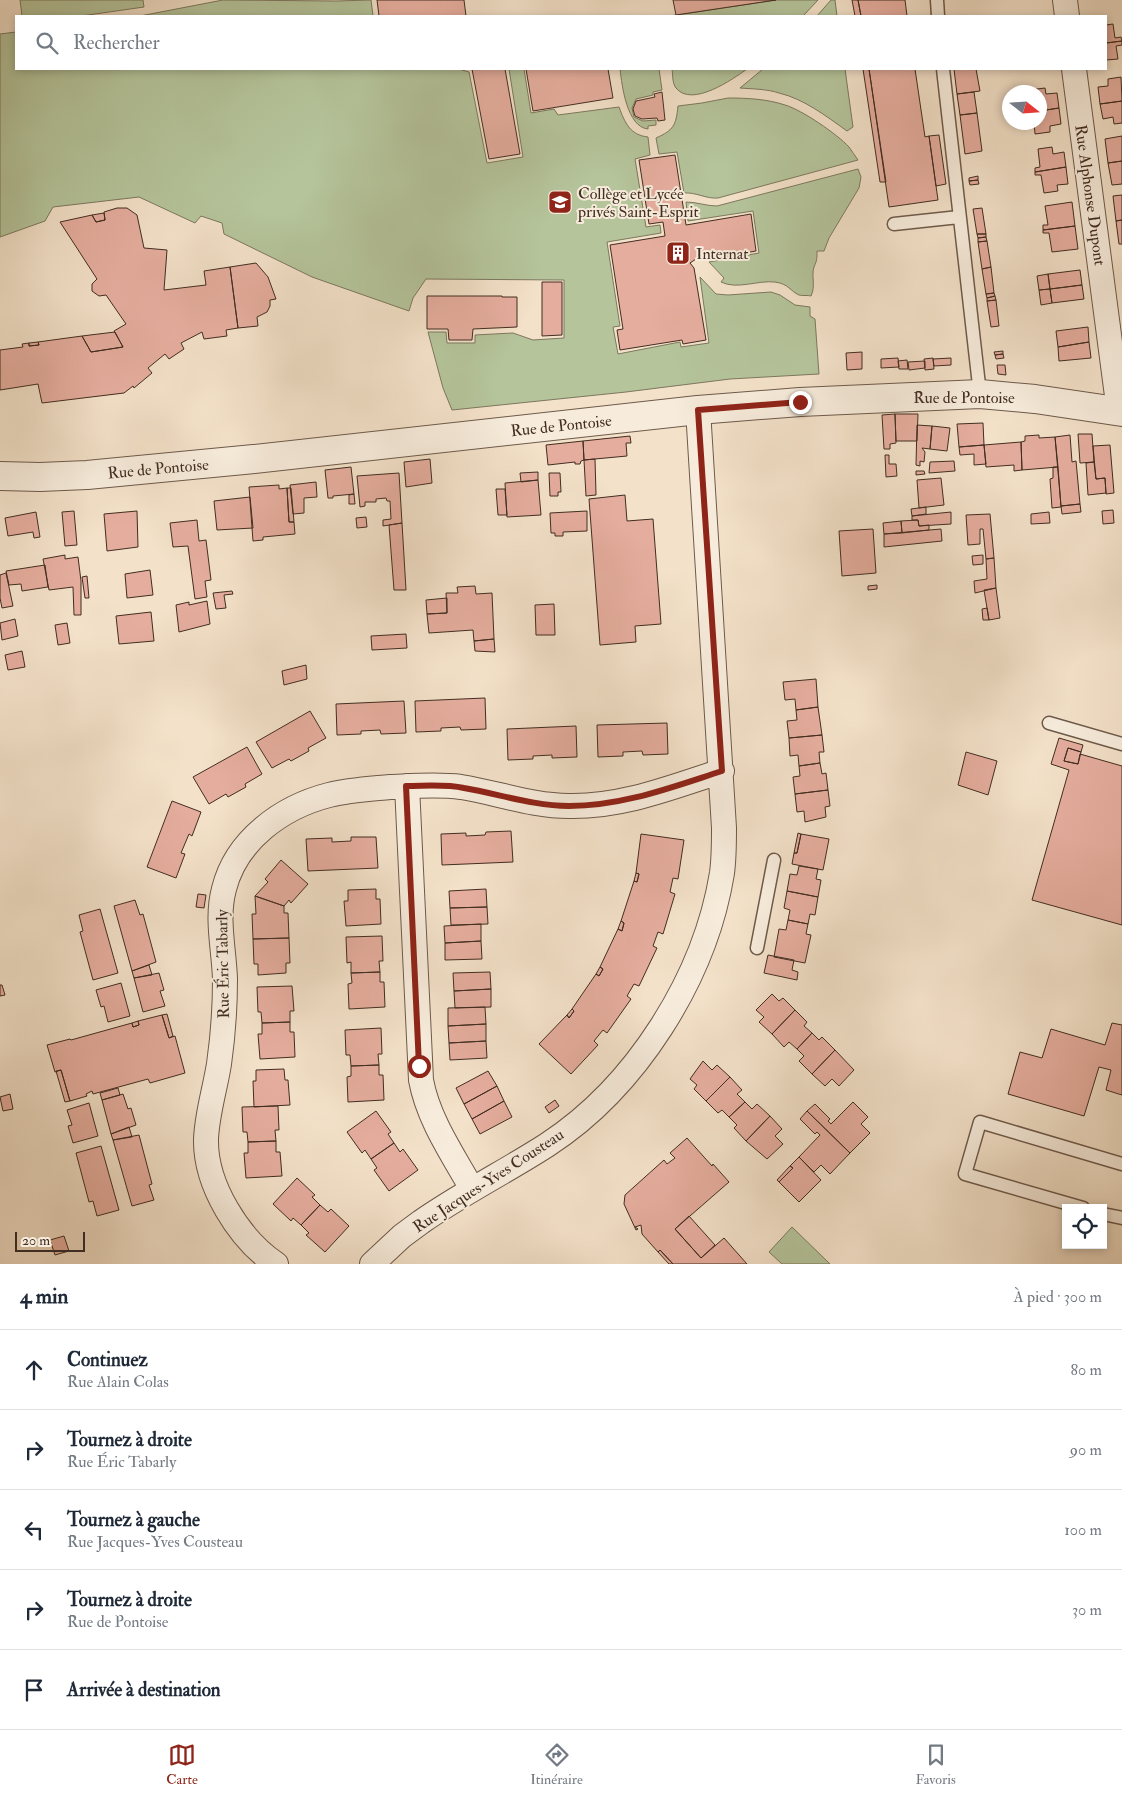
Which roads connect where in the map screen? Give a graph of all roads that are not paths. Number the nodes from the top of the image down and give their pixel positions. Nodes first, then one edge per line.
1 (937, 0) edge
2 (1065, 0) edge
3 (938, 15) edge
4 (1067, 15) edge
5 (943, 70) edge
6 (1074, 70) edge
7 (959, 217) junction
8 (894, 224) dead end
9 (980, 394) junction
10 (698, 410) junction
11 (1120, 411) edge
12 (0, 476) edge
13 (1049, 723) dead end
14 (1122, 744) edge
15 (722, 771) junction
16 (406, 786) junction
17 (774, 860) dead end
18 (757, 948) dead end
19 (1122, 1164) edge
20 (472, 1189) junction
21 (1069, 1204) edge
22 (1107, 1215) edge
23 (1122, 1218) edge
24 (276, 1264) edge
25 (372, 1264) edge

1 - 3 lane
2 - 4 street
5 - 7 lane
6 - 11 street, Rue Alphonse Dupont
7 - 8 lane
7 - 9 lane
9 - 10 street, Rue de Pontoise
9 - 11 street, Rue de Pontoise
10 - 12 street, Rue de Pontoise
10 - 15 street, Rue Jacques-Yves Cousteau
13 - 14 lane
15 - 16 street, Rue Éric Tabarly
15 - 20 street, Rue Jacques-Yves Cousteau
16 - 20 street
16 - 24 street, Rue Éric Tabarly
17 - 18 lane
19 - 21 lane
20 - 25 street, Rue Jacques-Yves Cousteau
22 - 23 lane

